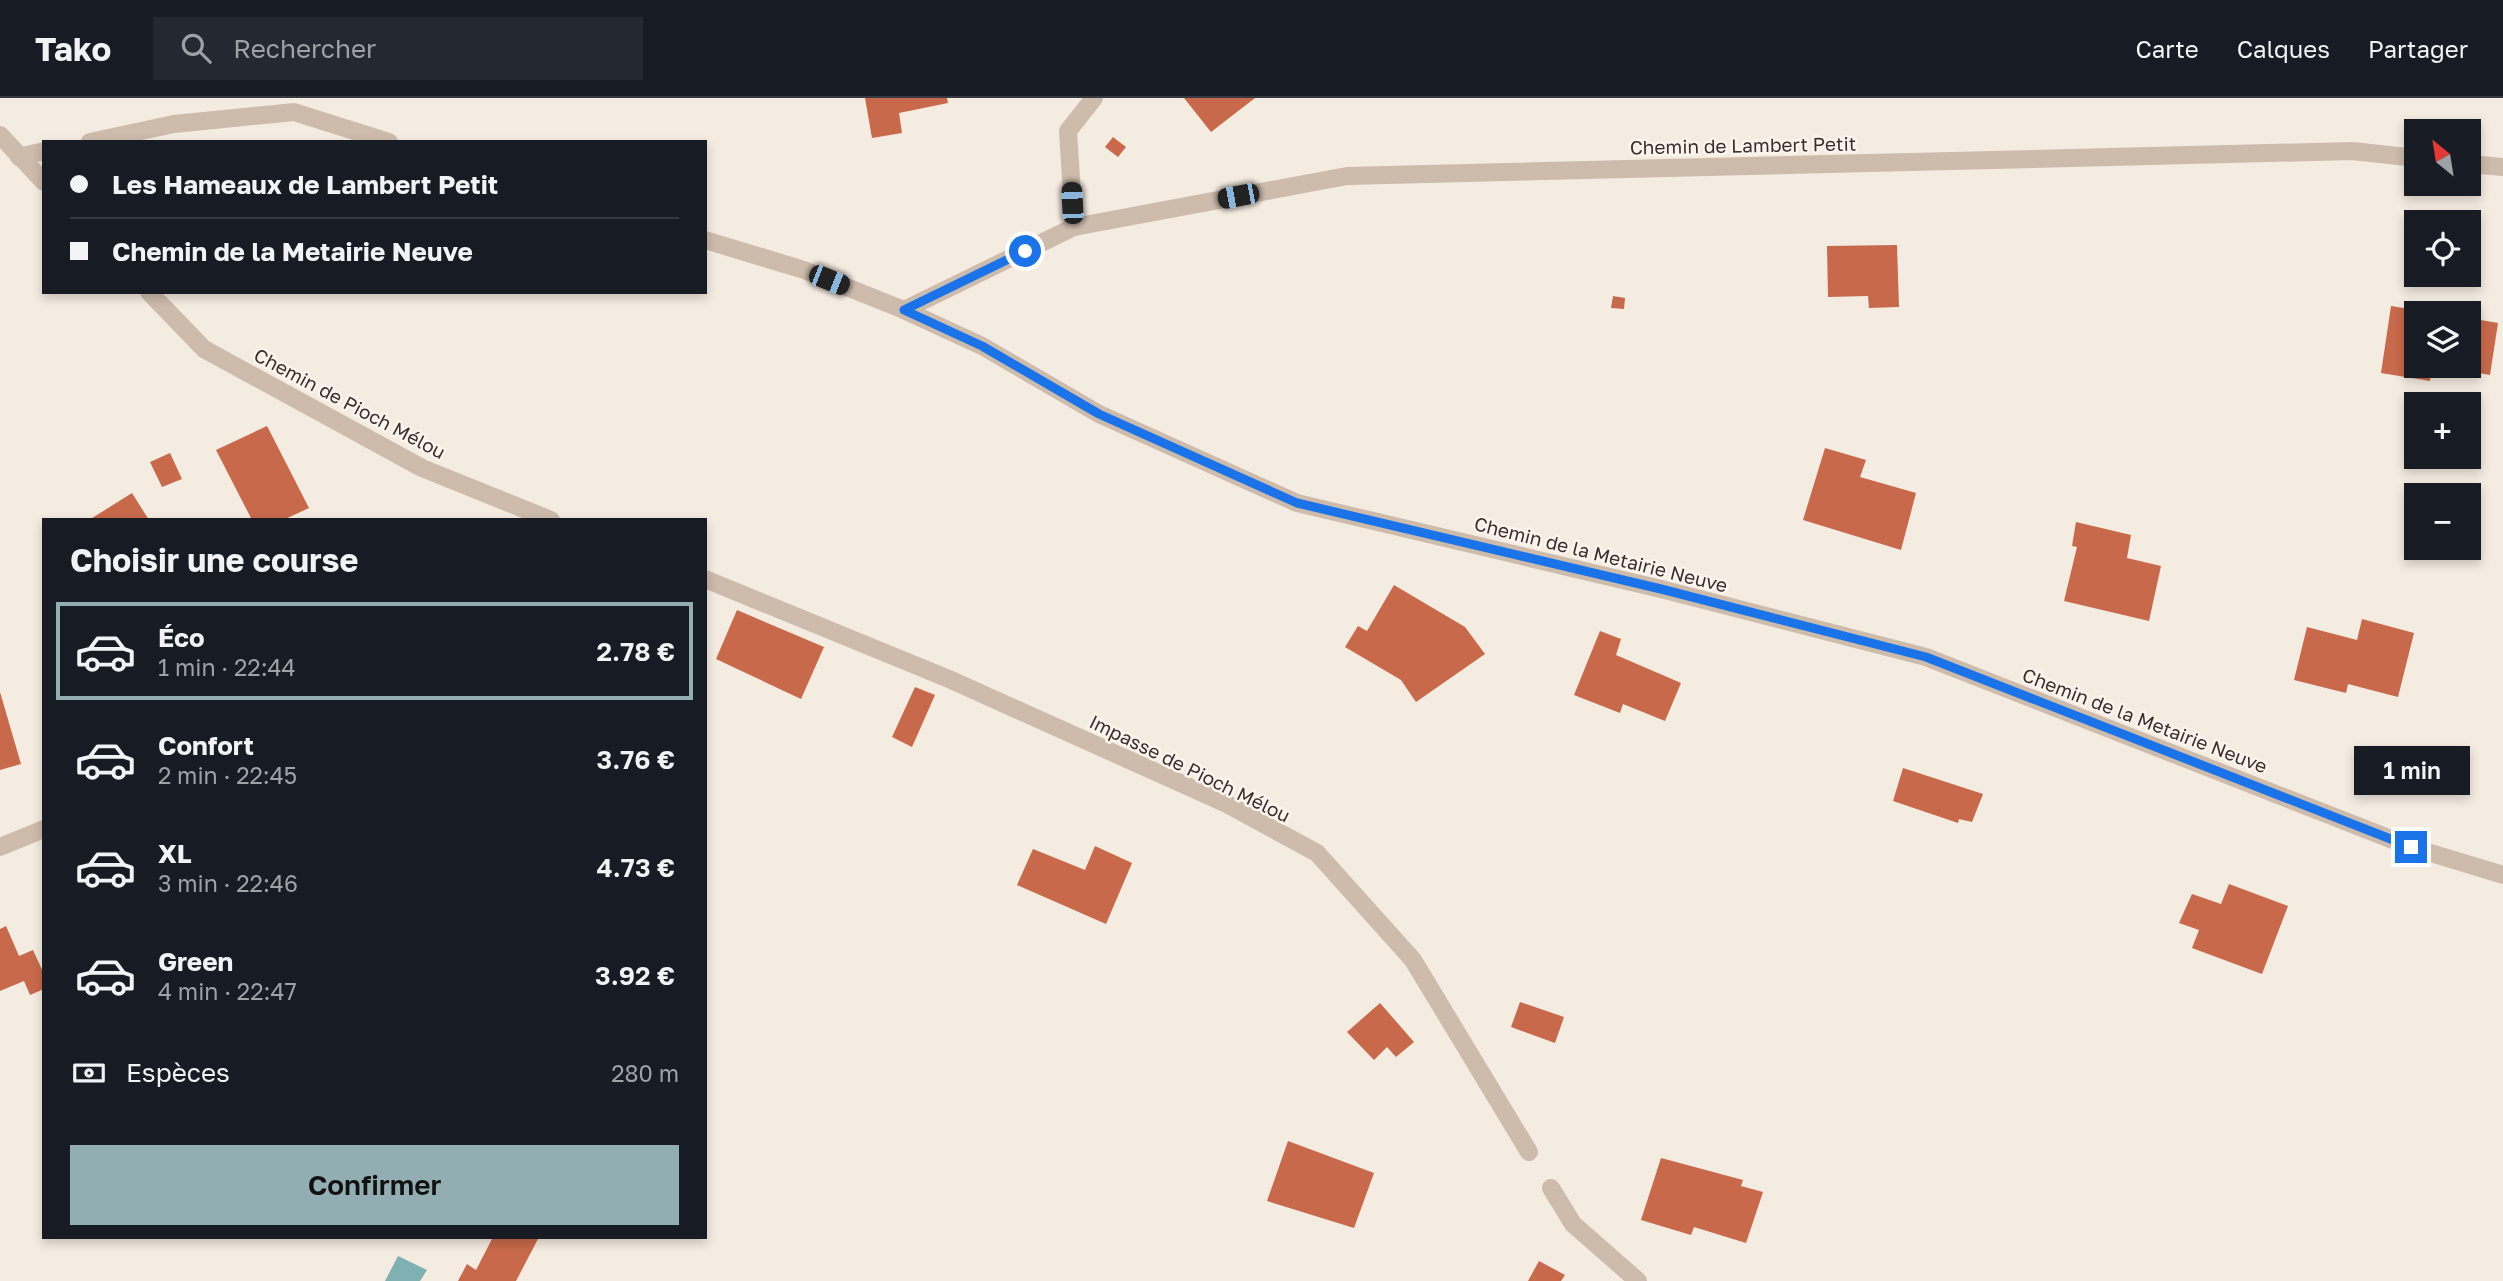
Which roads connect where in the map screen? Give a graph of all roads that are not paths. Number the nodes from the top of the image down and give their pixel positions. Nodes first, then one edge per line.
1 (1094, 98) edge
2 (0, 135) edge
3 (99, 140) edge
4 (383, 140) edge
5 (42, 151) edge
6 (19, 157) junction
7 (2404, 157) edge
8 (2482, 165) edge
9 (2503, 167) edge
10 (42, 180) edge
11 (1074, 227) junction
12 (707, 241) edge
13 (151, 294) edge
14 (904, 310) junction
15 (546, 518) edge
16 (707, 580) edge
17 (42, 830) edge
18 (0, 847) edge
19 (2503, 875) edge
20 (1529, 1152) dead end
21 (1551, 1188) dead end
22 (1639, 1281) edge

1 - 11 street
2 - 6 street
3 - 4 street
5 - 6 street
6 - 10 street
7 - 11 street, Chemin de Lambert Petit
8 - 9 street
11 - 14 street, Chemin de Lambert Petit
12 - 14 street, Chemin de la Metairie Neuve
13 - 15 street, Chemin de Pioch Mélou
14 - 19 street, Chemin de la Metairie Neuve
16 - 20 street, Impasse de Pioch Mélou
17 - 18 street
21 - 22 street

